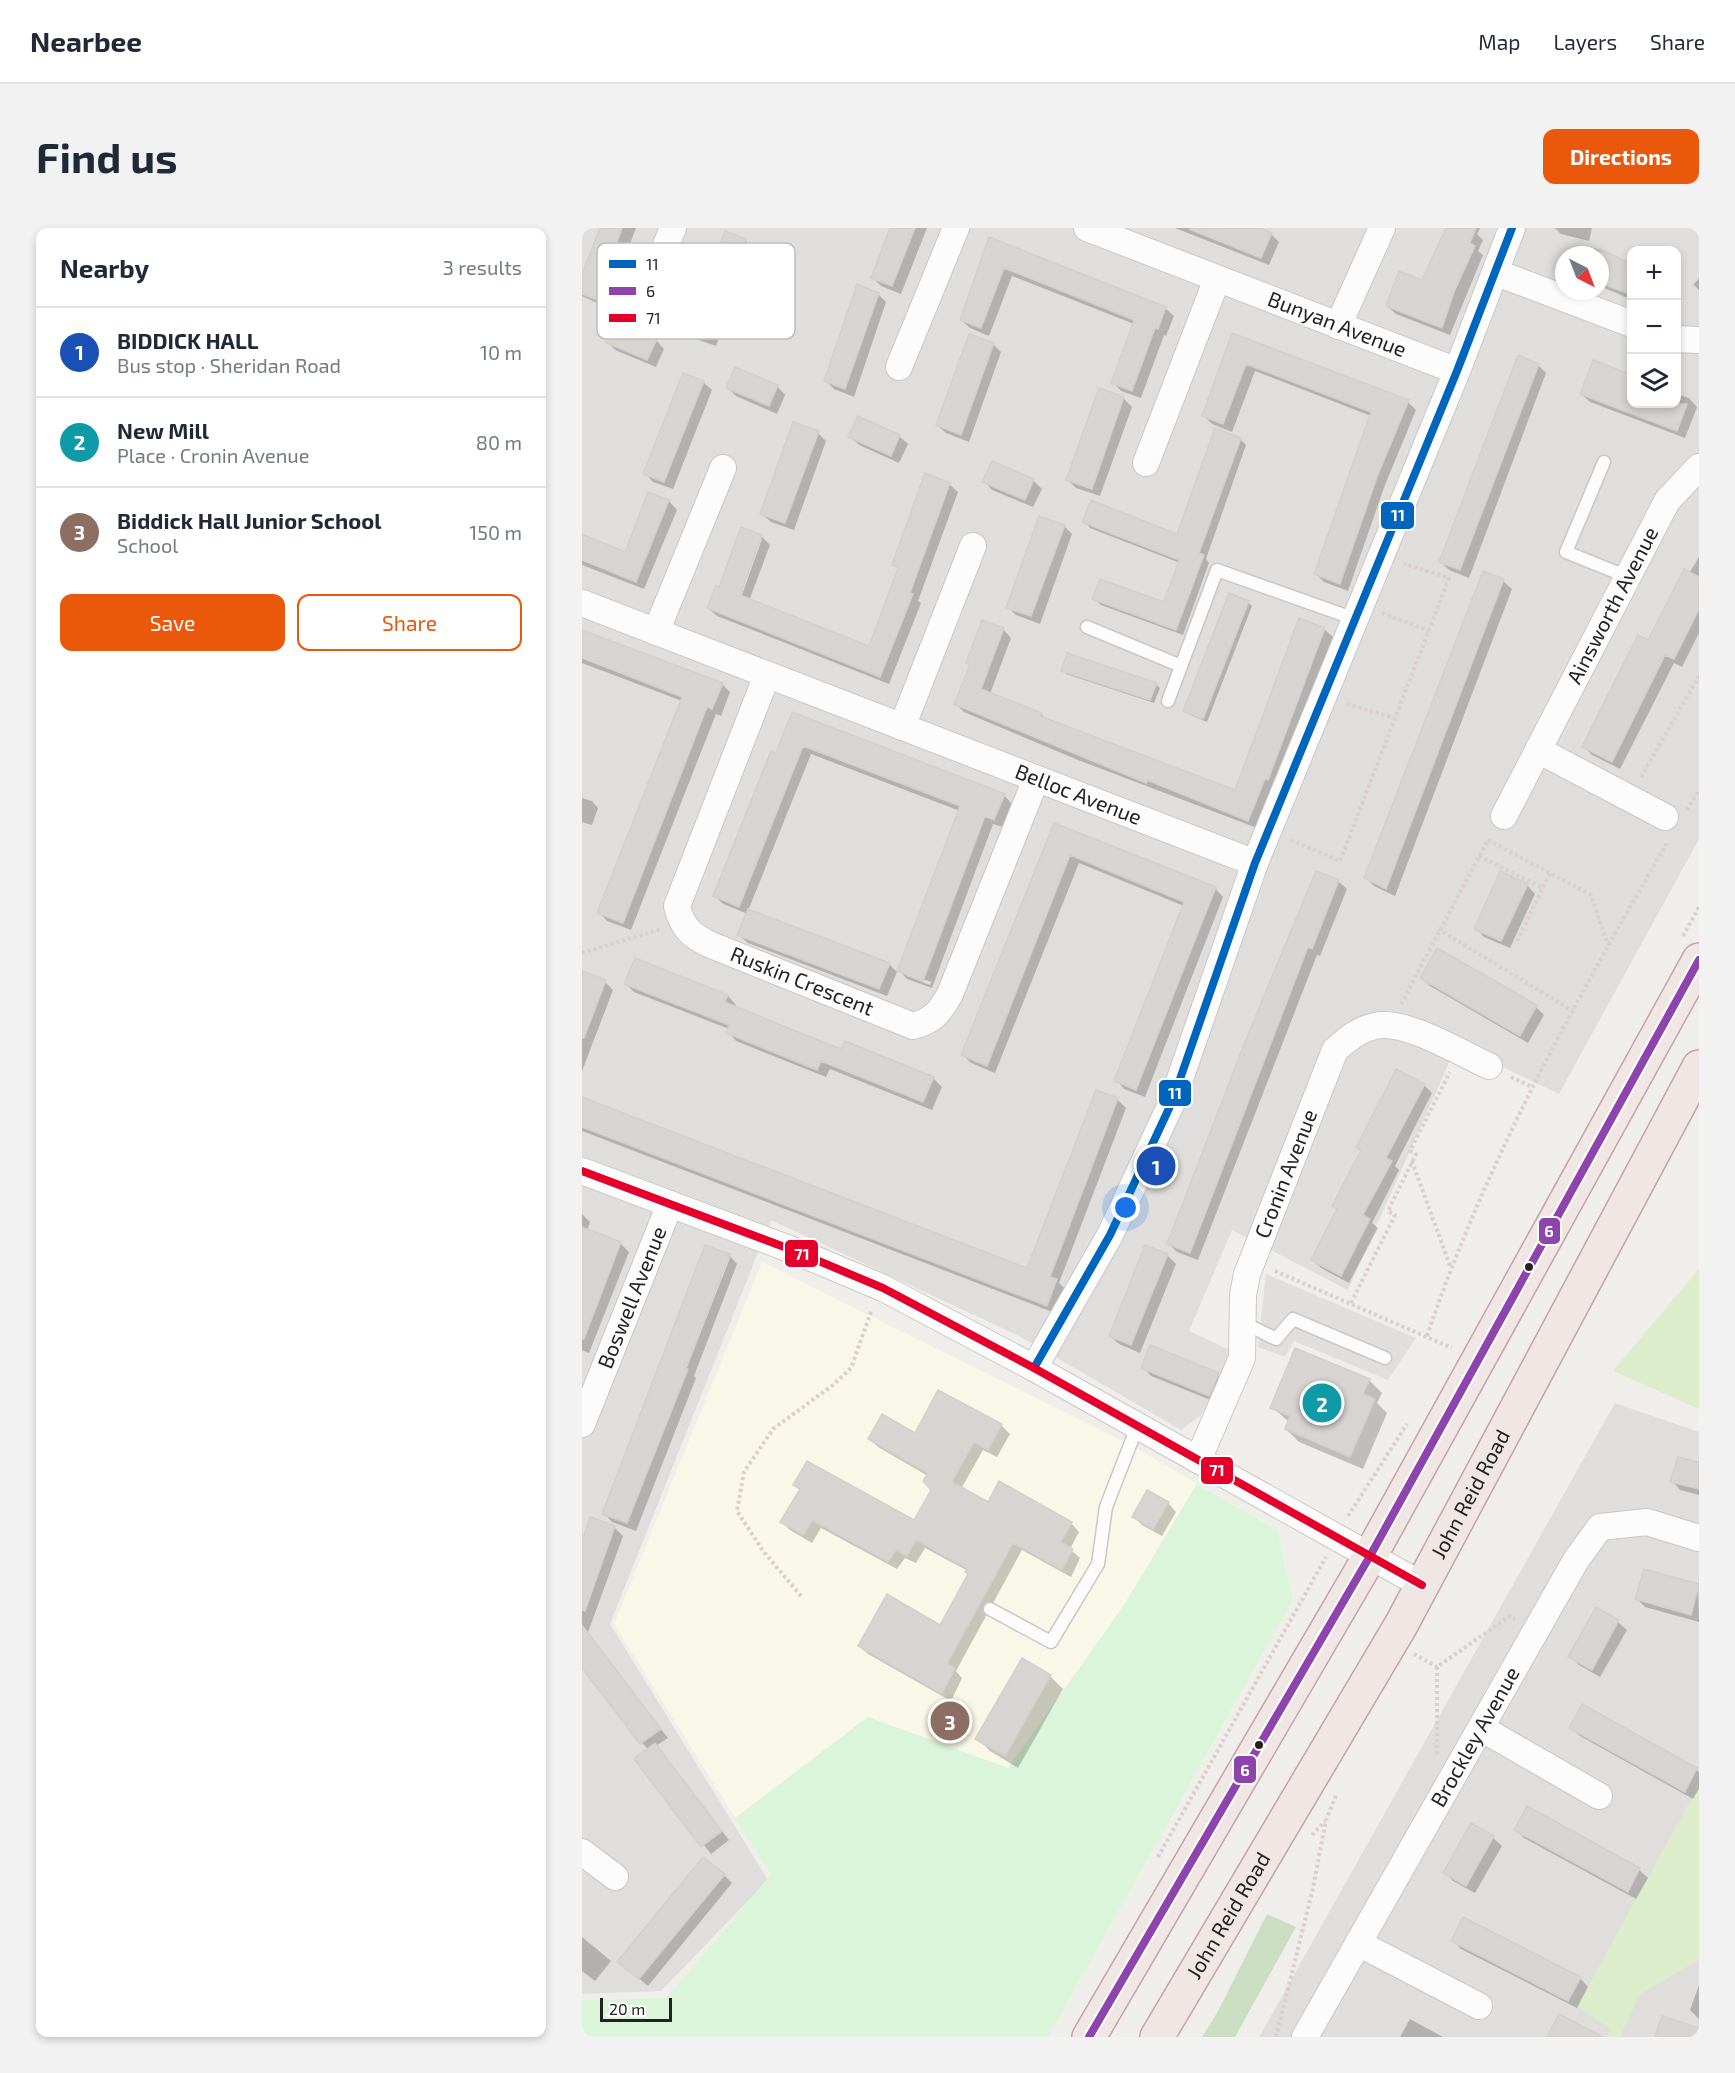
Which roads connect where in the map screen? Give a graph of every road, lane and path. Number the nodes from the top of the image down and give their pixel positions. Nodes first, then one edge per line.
1 (673, 228) edge
2 (956, 228) edge
3 (1087, 228) edge
4 (1382, 228) edge
5 (1512, 228) edge
6 (667, 243) edge
7 (1497, 273) junction
8 (1217, 279) junction
9 (1627, 322) edge
10 (1338, 326) junction
11 (1681, 339) edge
12 (1699, 340) edge
13 (899, 367) dead end
14 (1457, 371) junction
15 (1604, 462) dead end
16 (1146, 463) dead end
17 (1699, 467) edge
18 (723, 468) dead end
19 (973, 546) dead end
20 (1381, 557) junction
21 (1628, 577) junction
22 (582, 603) edge
23 (1358, 612) junction
24 (1087, 627) dead end
25 (1429, 631) junction
26 (656, 632) junction
27 (1181, 666) junction
28 (767, 675) junction
29 (1699, 676) edge
30 (1323, 697) junction
31 (1168, 702) dead end
32 (1395, 718) junction
33 (902, 727) junction
34 (1538, 750) junction
35 (1036, 779) junction
36 (1629, 798) junction
37 (1504, 816) dead end
38 (1665, 817) joint
39 (1268, 831) junction
40 (1479, 856) junction
41 (1255, 863) junction
42 (1550, 873) junction
43 (1543, 888) junction
44 (681, 923) junction
45 (1438, 930) junction
46 (1517, 941) dead end
47 (1608, 946) junction
48 (582, 952) edge
49 (1699, 960) edge
50 (1573, 1011) junction
51 (1398, 1025) junction
52 (1460, 1053) junction
53 (1489, 1066) dead end
54 (1699, 1067) edge
55 (1412, 1161) junction
56 (582, 1171) edge
57 (670, 1204) junction
58 (1252, 1262) junction
59 (1450, 1267) junction
60 (883, 1288) junction
61 (1350, 1303) junction
62 (1242, 1322) junction
63 (1453, 1348) dead end
64 (1447, 1357) dead end
65 (1385, 1358) dead end
66 (1034, 1368) junction
67 (582, 1422) edge
68 (1408, 1423) dead end
69 (1137, 1427) junction
70 (1198, 1460) junction
71 (1336, 1538) junction
72 (1699, 1538) edge
73 (1370, 1556) junction
74 (1422, 1585) junction
75 (801, 1596) dead end
76 (1304, 1598) dead end
77 (990, 1609) dead end
78 (1537, 1630) junction
79 (1415, 1644) dead end
80 (1437, 1667) junction
81 (1481, 1728) junction
82 (1448, 1785) junction
83 (1339, 1789) dead end
84 (1599, 1796) dead end
85 (582, 1852) edge
86 (615, 1877) dead end
87 (1358, 1943) junction
88 (1479, 2006) dead end
89 (1089, 2037) edge
90 (1157, 2037) edge
91 (1275, 2037) edge
92 (1305, 2037) edge

1 - 6 street
2 - 13 street
3 - 8 street, Bunyan Avenue
4 - 10 street
5 - 7 street
7 - 9 street
7 - 14 street
8 - 10 street, Bunyan Avenue
8 - 16 street
10 - 14 street, Bunyan Avenue
11 - 12 street
14 - 20 street
15 - 21 lane
17 - 21 street, Ainsworth Avenue
18 - 26 street
19 - 33 street
20 - 23 street
20 - 25 path
21 - 34 street, Ainsworth Avenue
22 - 26 street, Belloc Avenue
23 - 25 path
23 - 27 lane
23 - 30 street
24 - 27 lane
25 - 32 path
26 - 28 street, Belloc Avenue
27 - 31 lane
28 - 33 street, Belloc Avenue
28 - 44 street
29 - 36 path
30 - 32 path
30 - 39 street
32 - 39 path
33 - 35 street, Belloc Avenue
34 - 36 street
34 - 37 street, Ainsworth Avenue
35 - 41 street, Belloc Avenue
35 - 44 street, Ruskin Crescent
36 - 38 street
38 - 47 path
39 - 41 street
40 - 42 path
40 - 43 path
40 - 45 path
41 - 66 street
42 - 43 path
42 - 47 path
43 - 46 path
44 - 48 path
45 - 50 path
45 - 51 path
47 - 50 path
49 - 73 highway
50 - 59 path
51 - 52 street
51 - 58 street, Cronin Avenue
52 - 53 street
52 - 55 path
54 - 74 highway, John Reid Road
55 - 59 path
55 - 61 path
56 - 57 street
57 - 60 street
57 - 67 street, Boswell Avenue
58 - 61 path
58 - 62 street, Cronin Avenue
59 - 61 path
60 - 66 street
60 - 75 path
62 - 65 lane
62 - 70 street, Cronin Avenue
63 - 64 path
66 - 69 street
68 - 71 path
69 - 70 street
69 - 77 lane
70 - 71 street
71 - 73 street
71 - 76 path
72 - 78 street, Brockley Avenue
73 - 74 street
73 - 89 highway
74 - 90 highway, John Reid Road
78 - 80 path
78 - 81 street, Brockley Avenue
79 - 80 path
80 - 82 path
81 - 82 street, Brockley Avenue
81 - 84 street
82 - 87 street, Brockley Avenue
83 - 91 path
85 - 86 street
87 - 88 street
87 - 92 street, Brockley Avenue

